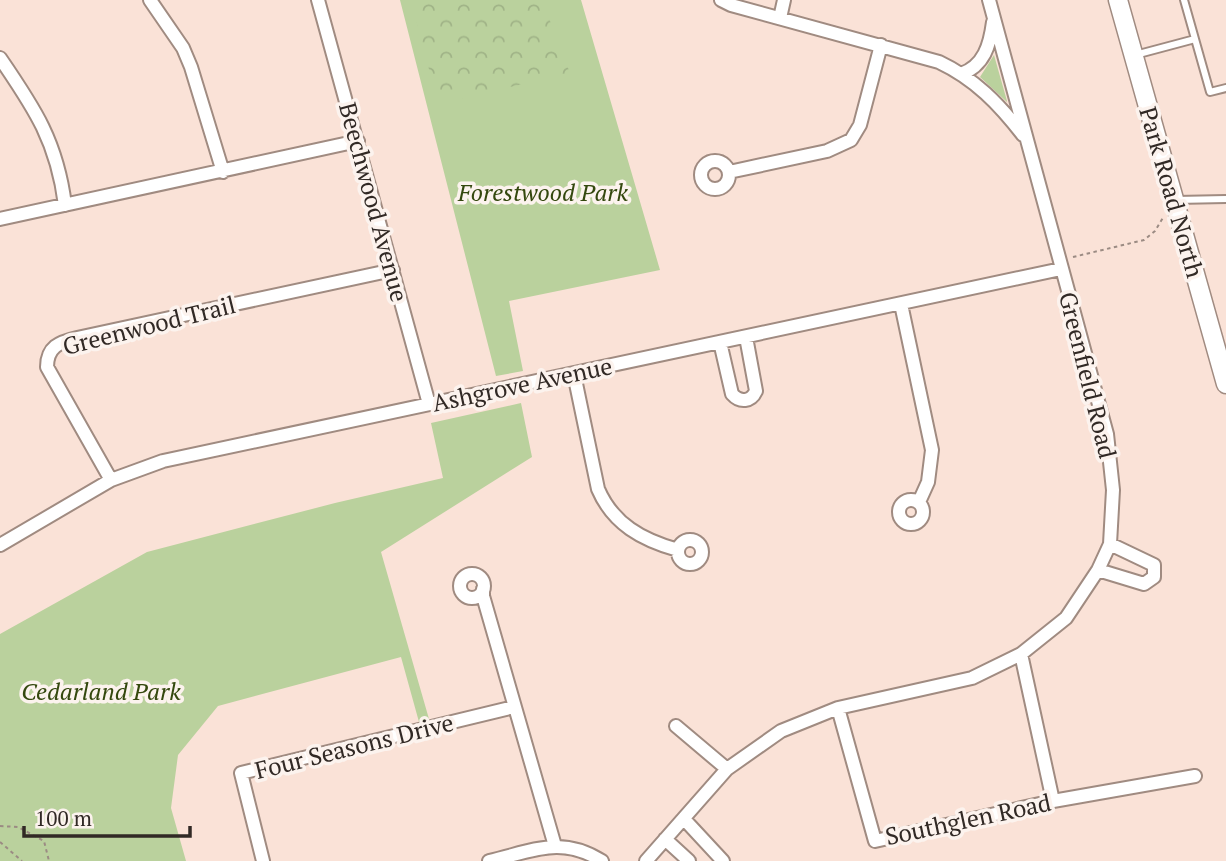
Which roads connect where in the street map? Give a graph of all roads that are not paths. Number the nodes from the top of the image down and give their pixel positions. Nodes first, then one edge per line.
1 (150, 0) edge
2 (318, 0) edge
3 (721, 0) edge
4 (784, 0) edge
5 (989, 0) edge
6 (1118, 0) edge
7 (1184, 0) edge
8 (994, 18) junction
9 (780, 19) junction
10 (1195, 39) junction
11 (881, 45) junction
12 (1133, 55) junction
13 (1, 61) edge
14 (961, 74) junction
15 (1226, 88) edge
16 (358, 141) junction
17 (1028, 141) junction
18 (223, 172) junction
19 (729, 172) dead end
20 (1226, 199) edge
21 (65, 205) junction
22 (1170, 207) junction
23 (0, 219) edge
24 (1061, 269) junction
25 (393, 270) junction
26 (901, 304) junction
27 (746, 337) junction
28 (720, 342) junction
29 (1220, 342) edge
30 (574, 374) junction
31 (1226, 384) edge
32 (429, 404) junction
33 (111, 480) junction
34 (919, 502) dead end
35 (1110, 544) junction
36 (0, 545) edge
37 (678, 550) dead end
38 (1098, 570) junction
39 (483, 589) dead end
40 (1021, 654) junction
41 (514, 707) junction
42 (838, 708) junction
43 (676, 726) dead end
44 (727, 769) junction
45 (1195, 776) dead end
46 (1053, 801) junction
47 (684, 819) junction
48 (665, 839) junction
49 (555, 846) junction
50 (263, 861) edge
51 (489, 861) edge
52 (602, 861) edge
53 (646, 861) edge
54 (689, 861) edge
55 (723, 861) edge

1 - 18 street
2 - 16 street, Beechwood Avenue
3 - 9 street, Greenfield Road
4 - 9 street
5 - 8 street
6 - 12 main road, Park Road North
7 - 10 lane
8 - 14 street
8 - 17 street
9 - 11 street, Greenfield Road
10 - 12 lane
10 - 15 lane
11 - 14 street, Greenfield Road
11 - 19 street
12 - 22 main road, Park Road North
13 - 21 street
14 - 17 street, Greenfield Road
16 - 18 street
16 - 25 street, Beechwood Avenue
17 - 24 street, Greenfield Road
18 - 21 street
20 - 22 lane
21 - 23 street
22 - 29 main road, Park Road North
24 - 26 street, Ashgrove Avenue
24 - 35 street, Greenfield Road
25 - 32 street, Beechwood Avenue
25 - 33 street, Greenwood Trail
26 - 27 street, Ashgrove Avenue
26 - 34 street
27 - 28 street, Ashgrove Avenue
27 - 28 street
28 - 30 street, Ashgrove Avenue
29 - 31 main road, Park Road North
30 - 32 street, Ashgrove Avenue
30 - 37 street
32 - 33 street, Ashgrove Avenue
33 - 36 street, Ashgrove Avenue
35 - 38 street, Greenfield Road
35 - 38 street
38 - 40 street, Greenfield Road
39 - 41 street
40 - 42 street, Greenfield Road
40 - 46 street
41 - 49 street
41 - 50 street, Four Seasons Drive
42 - 44 street, Greenfield Road
42 - 46 street, Southglen Road
43 - 44 street
44 - 47 street, Greenfield Road
45 - 46 street, Southglen Road
47 - 48 street, Greenfield Road
47 - 55 street
48 - 53 street, Greenfield Road
48 - 54 street
49 - 51 street
49 - 52 street

